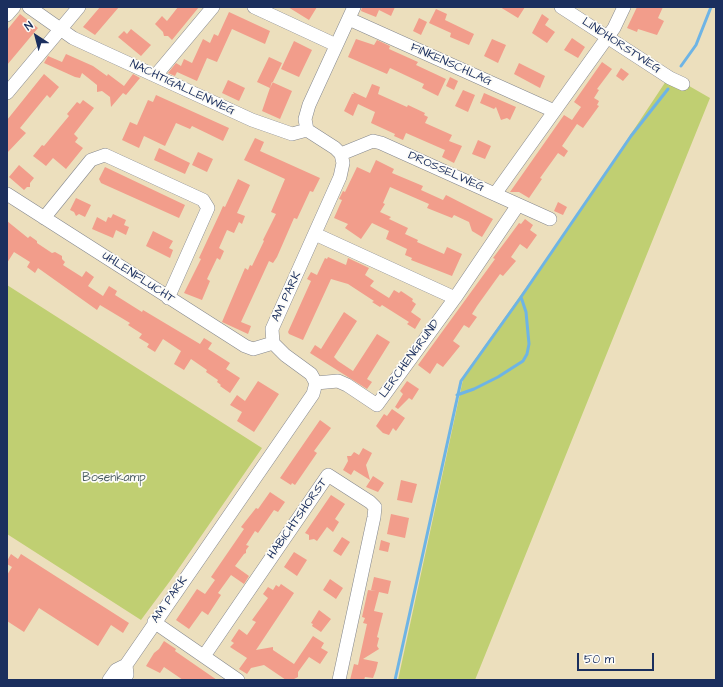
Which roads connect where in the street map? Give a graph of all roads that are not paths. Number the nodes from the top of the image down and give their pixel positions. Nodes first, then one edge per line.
1 (14, 7) edge
2 (29, 7) edge
3 (79, 7) edge
4 (213, 7) edge
5 (254, 7) edge
6 (561, 7) edge
7 (624, 7) edge
8 (352, 13) edge
9 (7, 15) edge
10 (61, 28) junction
11 (607, 37) junction
12 (336, 45) junction
13 (156, 75) junction
14 (683, 84) dead end
15 (7, 93) edge
16 (554, 111) junction
17 (307, 130) junction
18 (341, 154) junction
19 (7, 194) edge
20 (495, 194) junction
21 (518, 205) junction
22 (44, 218) junction
23 (550, 219) dead end
24 (315, 234) junction
25 (168, 298) junction
26 (455, 298) junction
27 (273, 342) junction
28 (316, 382) junction
29 (154, 622) junction
30 (204, 656) junction
31 (126, 665) junction
32 (109, 680) edge
33 (123, 680) edge
34 (238, 680) edge
35 (339, 680) edge

1 - 9 street
2 - 10 street, NACHTIGALLENWEG
3 - 10 street
4 - 13 street
5 - 12 street
6 - 11 street, LINDHORSTWEG
7 - 11 street
8 - 12 street
8 - 16 street, FINKENSCHLAG
10 - 13 street, NACHTIGALLENWEG
10 - 15 street
11 - 14 street, LINDHORSTWEG
11 - 16 street
12 - 17 street
13 - 17 street, NACHTIGALLENWEG
16 - 20 street
17 - 18 street
18 - 20 street, DROSSELWEG
18 - 24 street, AM PARK
19 - 22 street, UHLENFLUCHT
20 - 21 street, DROSSELWEG
21 - 23 street, DROSSELWEG
21 - 26 street, LERCHENGRUND
22 - 25 street, UHLENFLUCHT
22 - 25 street
24 - 26 street
24 - 27 street, AM PARK
25 - 27 street, UHLENFLUCHT
26 - 28 street, LERCHENGRUND
27 - 28 street
28 - 29 street, AM PARK
29 - 30 street
29 - 31 street, AM PARK
30 - 34 street
30 - 35 street, HABICHTSHORST
31 - 32 street, AM PARK
31 - 33 street, AM PARK

